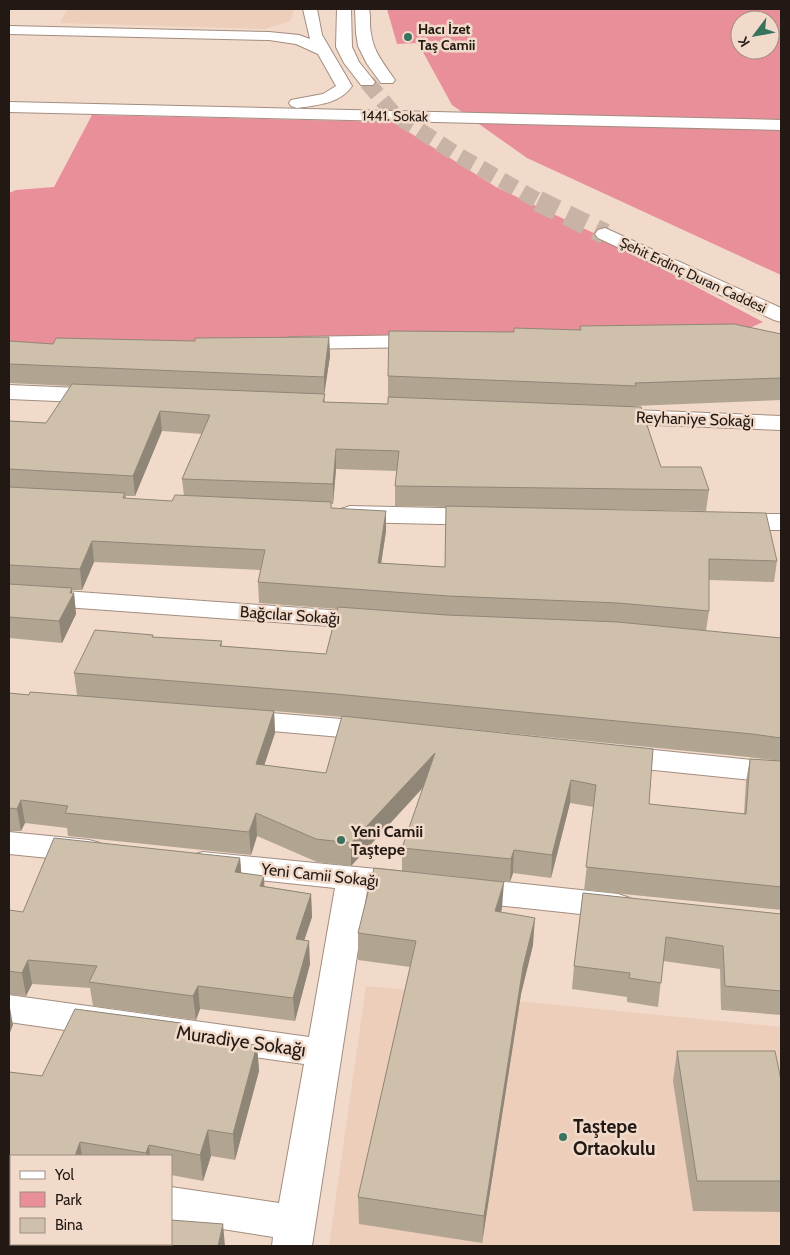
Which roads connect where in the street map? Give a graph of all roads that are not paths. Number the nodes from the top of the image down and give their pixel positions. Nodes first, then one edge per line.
1 (344, 9) edge
2 (362, 9) edge
3 (311, 14) edge
4 (9, 30) edge
5 (259, 36) junction
6 (322, 50) junction
7 (387, 80) tunnel mouth
8 (367, 82) tunnel mouth
9 (9, 96) edge
10 (297, 103) junction
11 (9, 107) edge
12 (781, 114) edge
13 (781, 125) edge
14 (623, 226) tunnel mouth
15 (605, 234) tunnel mouth
16 (781, 300) edge
17 (781, 316) edge
18 (444, 341) edge
19 (276, 343) edge
20 (9, 392) edge
21 (126, 397) edge
22 (587, 415) edge
23 (781, 423) edge
24 (331, 513) edge
25 (507, 518) edge
26 (713, 521) edge
27 (781, 522) edge
28 (9, 595) edge
29 (398, 623) edge
30 (207, 716) edge
31 (405, 734) edge
32 (593, 754) edge
33 (781, 774) edge
34 (9, 843) edge
35 (117, 854) edge
36 (176, 860) edge
37 (352, 878) junction
38 (645, 909) edge
39 (9, 1009) edge
40 (324, 1053) junction
41 (172, 1204) edge
42 (294, 1234) edge

1 - 8 street
2 - 7 street
3 - 5 street
3 - 6 street
4 - 5 street
5 - 6 street
6 - 10 street
9 - 10 street, 1441. Sokak
10 - 12 street, 1441. Sokak
11 - 13 street, 1441. Sokak
14 - 16 street, Şehit Erdinç Duran Caddesi
15 - 17 street, Şehit Erdinç Duran Caddesi
18 - 19 street
20 - 21 street
22 - 23 street, Reyhaniye Sokağı
24 - 25 street
26 - 27 street
28 - 29 street, Bağcılar Sokağı
30 - 31 street
32 - 33 street
34 - 35 street
36 - 37 street, Yeni Camii Sokağı
37 - 38 street, Yeni Camii Sokağı
37 - 40 street
39 - 40 street, Muradiye Sokağı
40 - 42 street
41 - 42 street

